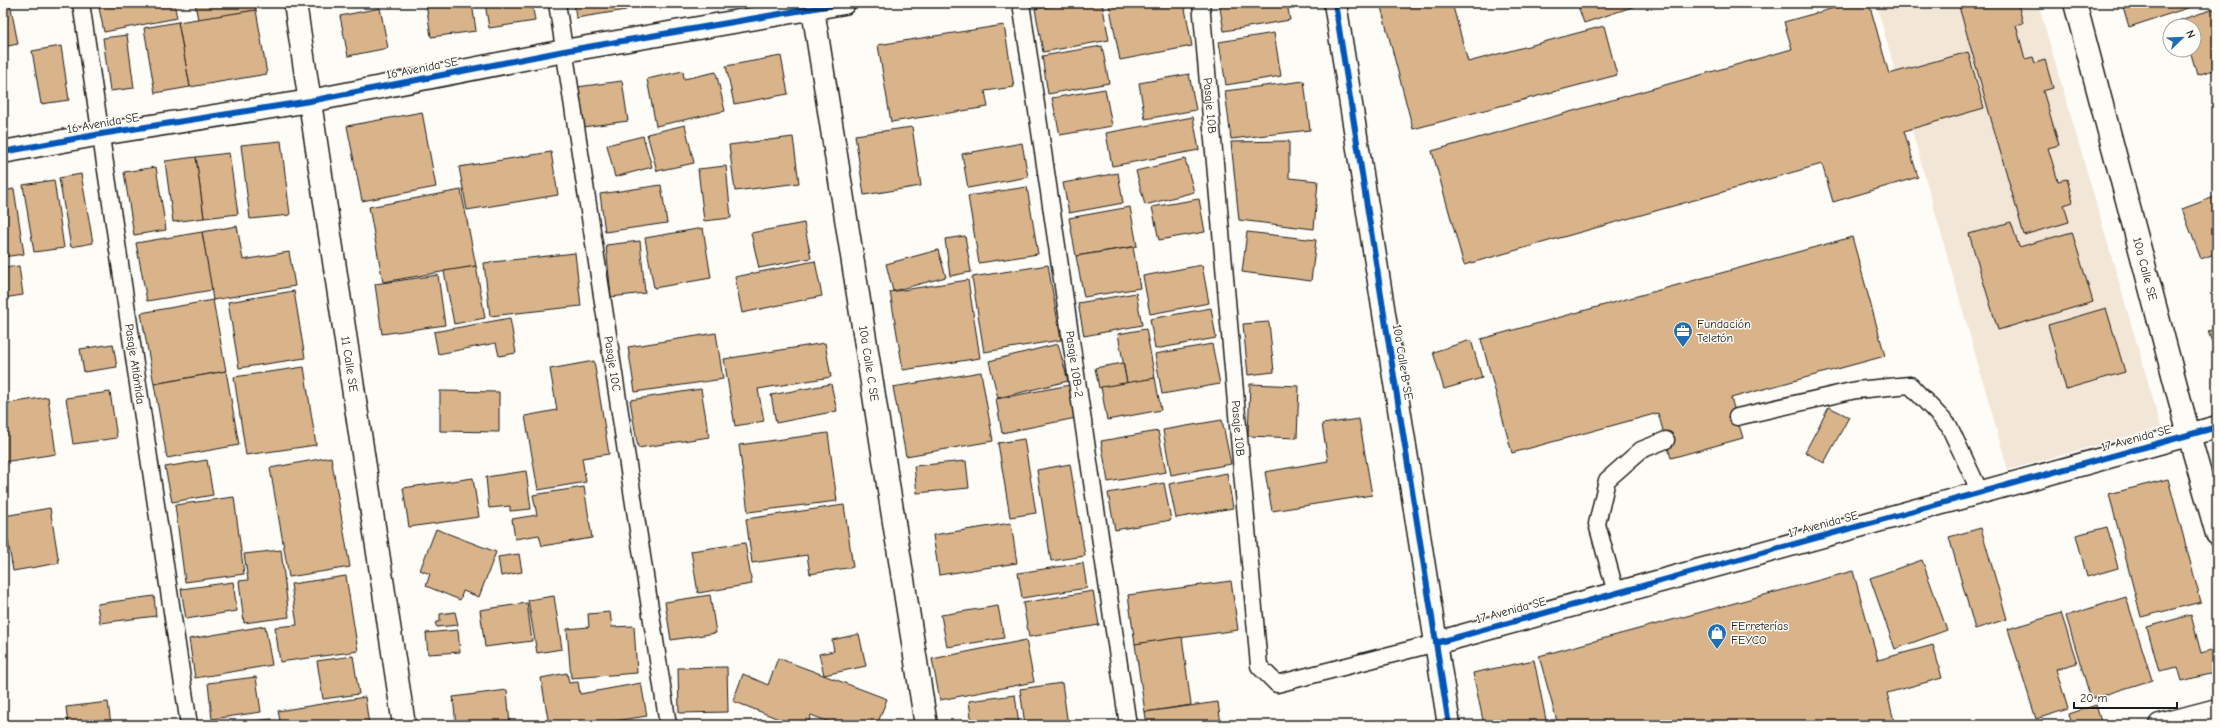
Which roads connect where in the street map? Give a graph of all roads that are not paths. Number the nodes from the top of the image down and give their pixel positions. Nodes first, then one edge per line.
1 (81, 3) edge
2 (295, 3) edge
3 (557, 3) edge
4 (844, 3) edge
5 (1021, 3) edge
6 (1201, 3) edge
7 (1335, 3) edge
8 (2075, 3) edge
9 (813, 6) edge
10 (564, 51) junction
11 (310, 101) junction
12 (101, 134) junction
13 (3, 152) edge
14 (1737, 417) dead end
15 (2217, 427) edge
16 (2189, 435) junction
17 (1666, 440) dead end
18 (1980, 492) junction
19 (2217, 534) edge
20 (1616, 593) junction
21 (1436, 642) junction
22 (2217, 710) edge
23 (189, 725) edge
24 (404, 725) edge
25 (668, 725) edge
26 (926, 725) edge
27 (1128, 725) edge
28 (1449, 725) edge
29 (2160, 725) edge

1 - 12 lane, Pasaje Atlántida
2 - 11 street, 11 Calle SE
3 - 10 lane, Pasaje 10C
4 - 9 street, 16 Avenida SE
5 - 27 lane, Pasaje 10B-2
6 - 21 lane, Pasaje 10B
7 - 21 street, 10a Calle B SE
8 - 16 street, 10a Calle SE
9 - 10 street, 16 Avenida SE
9 - 26 street, 10a Calle C SE
10 - 11 street, 16 Avenida SE
10 - 25 lane, Pasaje 10C
11 - 12 street, 16 Avenida SE
11 - 24 street, 11 Calle SE
12 - 13 street, 16 Avenida SE
12 - 23 lane, Pasaje Atlántida
14 - 18 lane
15 - 16 street, 17 Avenida SE
16 - 18 street, 17 Avenida SE
16 - 19 street, 10a Calle SE
17 - 20 lane
18 - 20 street, 17 Avenida SE
20 - 21 street, 17 Avenida SE
21 - 28 street, 10a Calle B SE
22 - 29 street

